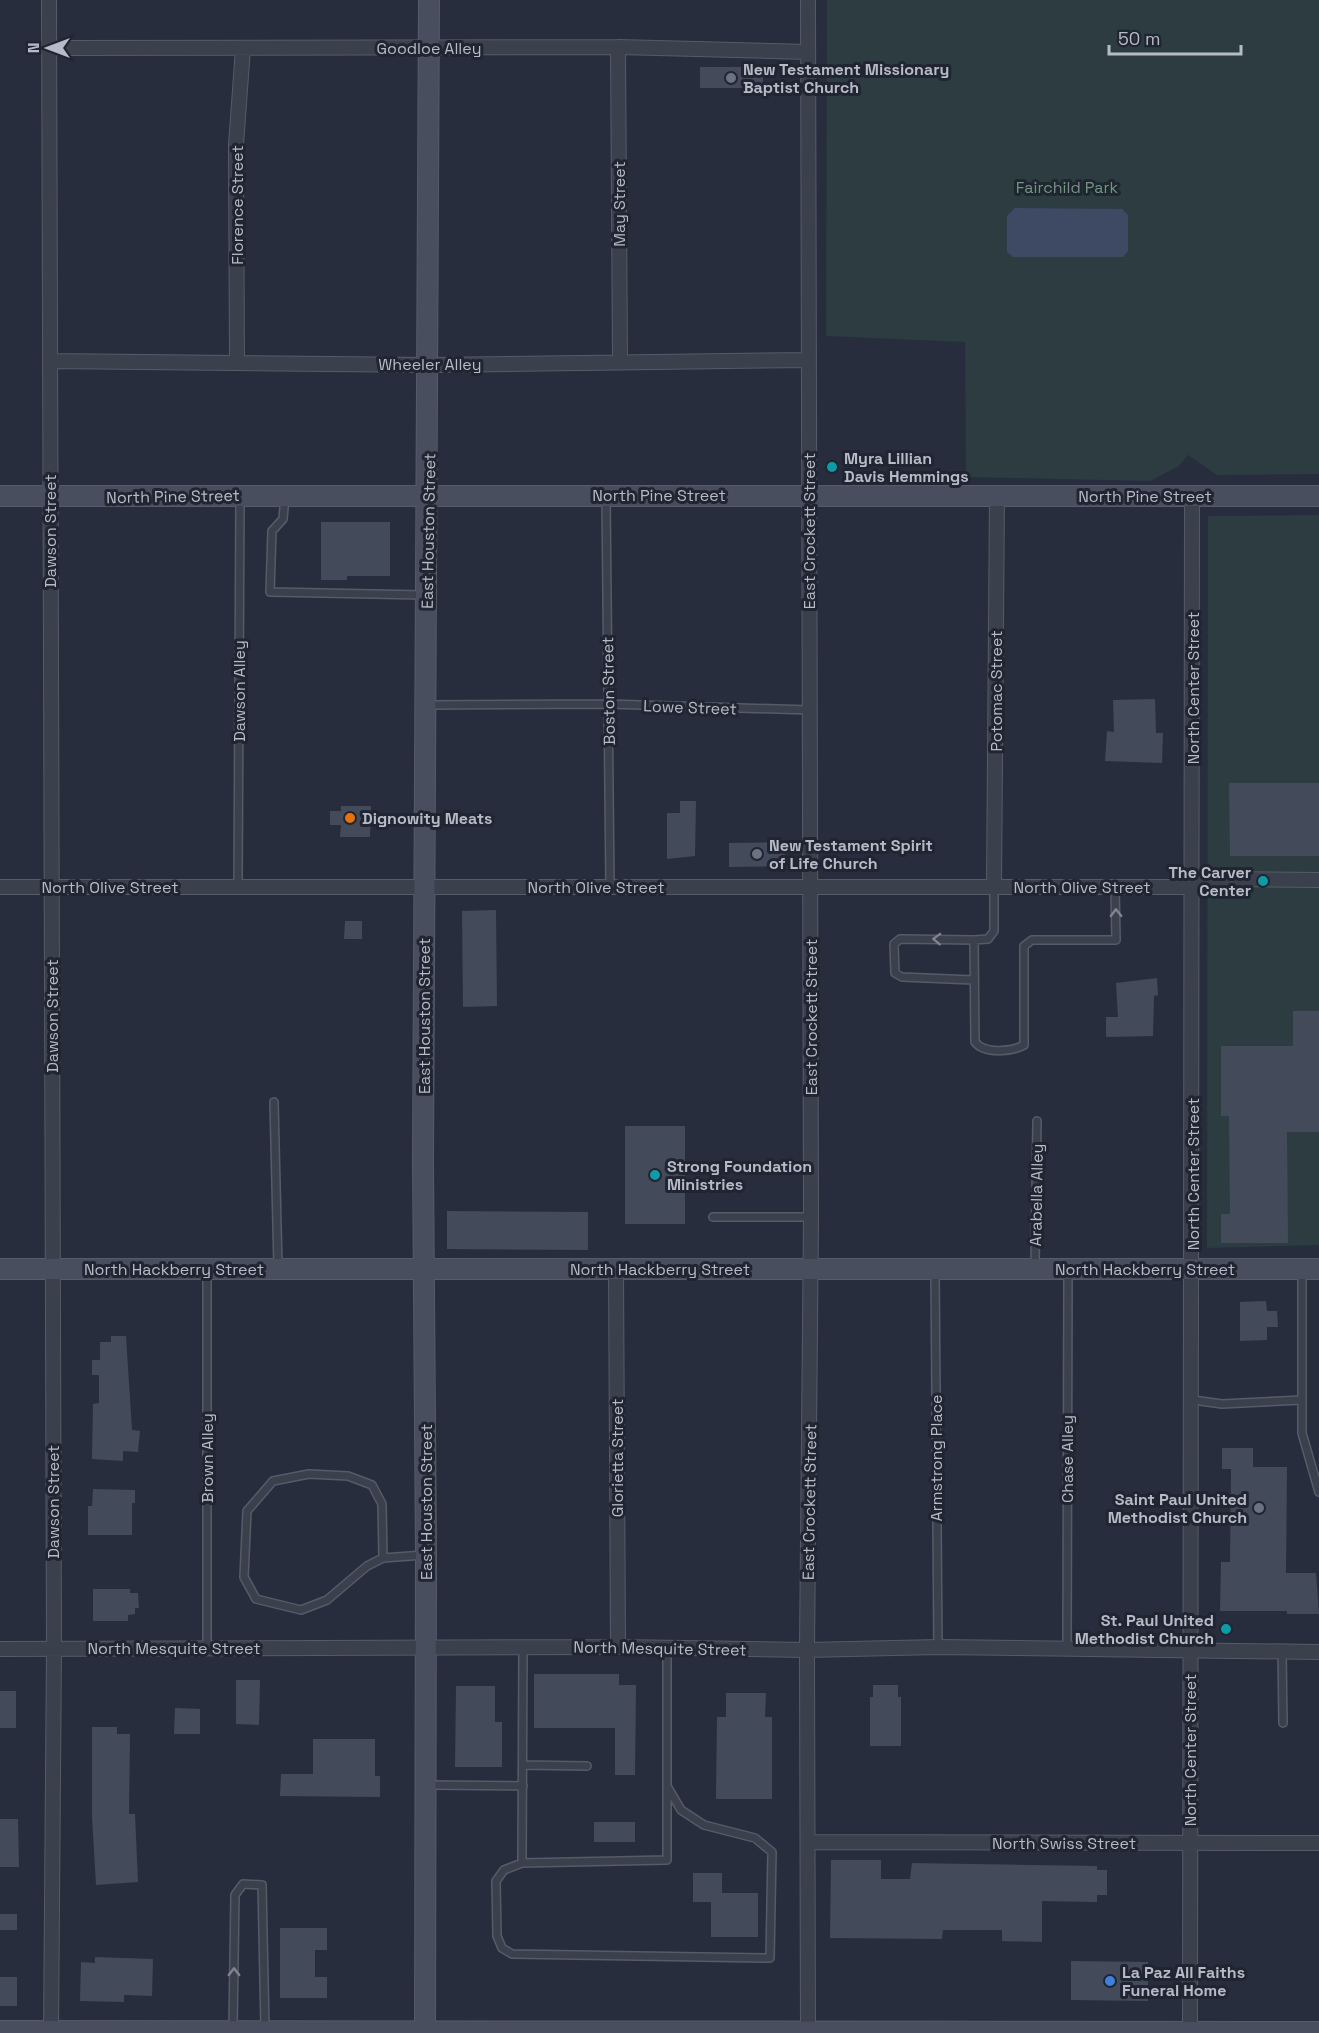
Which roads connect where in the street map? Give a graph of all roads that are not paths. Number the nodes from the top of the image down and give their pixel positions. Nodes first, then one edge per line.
1 (50, 0) edge
2 (429, 0) edge
3 (808, 0) edge
4 (618, 47) junction
5 (50, 48) junction
6 (243, 48) junction
7 (430, 48) junction
8 (808, 52) junction
9 (809, 360) junction
10 (51, 361) junction
11 (620, 361) junction
12 (237, 362) junction
13 (428, 365) junction
14 (240, 495) junction
15 (285, 495) junction
16 (428, 495) junction
17 (606, 495) junction
18 (809, 495) junction
19 (0, 496) edge
20 (997, 496) junction
21 (1192, 496) junction
22 (1319, 496) edge
23 (50, 497) junction
24 (427, 595) junction
25 (608, 704) junction
26 (425, 705) junction
27 (810, 710) junction
28 (1319, 880) edge
29 (52, 886) junction
30 (0, 887) edge
31 (237, 887) junction
32 (425, 887) junction
33 (610, 887) junction
34 (810, 887) junction
35 (994, 887) junction
36 (1115, 887) junction
37 (1193, 887) junction
38 (974, 940) junction
39 (973, 980) junction
40 (274, 1102) dead end
41 (1036, 1121) dead end
42 (713, 1217) dead end
43 (811, 1217) junction
44 (0, 1269) edge
45 (52, 1269) junction
46 (207, 1269) junction
47 (278, 1269) junction
48 (425, 1269) junction
49 (616, 1269) junction
50 (811, 1269) junction
51 (935, 1269) junction
52 (1035, 1269) junction
53 (1068, 1269) junction
54 (1193, 1269) junction
55 (1310, 1269) edge
56 (1193, 1400) junction
57 (1302, 1400) junction
58 (1319, 1492) edge
59 (426, 1555) junction
60 (383, 1558) junction
61 (426, 1647) junction
62 (523, 1647) junction
63 (618, 1647) junction
64 (938, 1647) junction
65 (54, 1648) junction
66 (207, 1648) junction
67 (668, 1648) junction
68 (0, 1649) edge
69 (807, 1650) junction
70 (1066, 1650) junction
71 (1190, 1652) junction
72 (1282, 1652) junction
73 (1319, 1652) edge
74 (1283, 1723) dead end
75 (523, 1765) junction
76 (587, 1766) dead end
77 (426, 1785) junction
78 (523, 1786) junction
79 (667, 1786) junction
80 (808, 1842) junction
81 (1190, 1843) junction
82 (1319, 1843) edge
83 (522, 1863) junction
84 (265, 2030) junction
85 (0, 2031) edge
86 (233, 2031) junction
87 (425, 2031) edge
88 (468, 2031) edge
89 (51, 2032) edge
90 (612, 2032) edge
91 (808, 2032) edge
92 (1190, 2032) edge
93 (1319, 2032) edge

1 - 5 street, Dawson Street
2 - 7 main road, East Houston Street
3 - 8 street, East Crockett Street
4 - 7 street, Goodloe Alley
4 - 8 street, Goodloe Alley
4 - 11 street, May Street
5 - 6 street, Goodloe Alley
5 - 10 street, Dawson Street
6 - 7 street, Goodloe Alley
6 - 12 street, Florence Street
7 - 13 main road, East Houston Street
8 - 9 street, East Crockett Street
9 - 11 street, Wheeler Alley
9 - 18 street, East Crockett Street
10 - 12 street, Wheeler Alley
10 - 23 street, Dawson Street
11 - 13 street, Wheeler Alley
12 - 13 street, Wheeler Alley
13 - 16 main road, East Houston Street
14 - 15 main road, North Pine Street
14 - 23 main road, North Pine Street
14 - 31 lane, Dawson Alley
15 - 16 main road, North Pine Street
15 - 24 lane
16 - 17 main road, North Pine Street
16 - 24 main road, East Houston Street
17 - 18 main road, North Pine Street
17 - 25 lane, Boston Street
18 - 20 main road, North Pine Street
18 - 27 street, East Crockett Street
19 - 23 main road, North Pine Street
20 - 21 main road, North Pine Street
20 - 35 street, Potomac Street
21 - 22 main road, North Pine Street
21 - 37 street, North Center Street
23 - 29 street, Dawson Street
24 - 26 main road, East Houston Street
25 - 26 lane, Lowe Street
25 - 27 lane, Lowe Street
25 - 33 lane, Boston Street
26 - 32 main road, East Houston Street
27 - 34 street, East Crockett Street
28 - 37 street, North Olive Street
29 - 30 street, North Olive Street
29 - 31 street, North Olive Street
29 - 45 street, Dawson Street
31 - 32 street, North Olive Street
32 - 33 street, North Olive Street
32 - 48 main road, East Houston Street
33 - 34 street, North Olive Street
34 - 35 street, North Olive Street
34 - 43 street, East Crockett Street
35 - 36 street, North Olive Street
35 - 38 lane
36 - 37 street, North Olive Street
39 -> 36 lane
37 - 54 street, North Center Street
38 - 39 lane
38 -> 39 lane
40 - 47 lane
41 - 52 lane, Arabella Alley
42 - 43 lane
43 - 50 street, East Crockett Street
44 - 45 main road, North Hackberry Street
45 - 46 main road, North Hackberry Street
45 - 65 street, Dawson Street
46 - 47 main road, North Hackberry Street
46 - 66 lane, Brown Alley
47 - 48 main road, North Hackberry Street
48 - 49 main road, North Hackberry Street
48 - 59 main road, East Houston Street
49 - 50 main road, North Hackberry Street
49 - 63 street, Glorietta Street
50 - 51 main road, North Hackberry Street
50 - 69 street, East Crockett Street
51 - 52 main road, North Hackberry Street
51 - 64 lane, Armstrong Place
52 - 53 main road, North Hackberry Street
53 - 54 main road, North Hackberry Street
53 - 70 lane, Chase Alley
54 - 55 main road, North Hackberry Street
54 - 56 street, North Center Street
55 - 57 lane
56 - 57 lane
56 - 71 street, North Center Street
57 - 58 lane
59 - 60 lane
59 - 61 main road, East Houston Street
60 - 60 lane
61 - 62 street, North Mesquite Street
61 - 66 street, North Mesquite Street
61 - 77 main road, East Houston Street
62 - 63 street, North Mesquite Street
62 - 75 lane
63 - 67 street, North Mesquite Street
64 - 69 street, North Mesquite Street
64 - 70 street, North Mesquite Street
65 - 66 street, North Mesquite Street
65 - 68 street, North Mesquite Street
65 - 89 street, Dawson Street
67 - 69 street, North Mesquite Street
67 - 79 lane
69 - 80 street, East Crockett Street
70 - 71 street, North Mesquite Street
71 - 72 street, North Mesquite Street
71 - 81 street, North Center Street
72 - 73 street, North Mesquite Street
72 - 74 lane
75 - 76 lane
75 - 78 lane
77 - 78 lane
77 - 87 main road, East Houston Street
78 - 83 lane
79 - 83 lane
79 - 83 lane
80 - 81 street, North Swiss Street
80 - 91 street, East Crockett Street
81 - 82 street, North Swiss Street
81 - 92 street, North Center Street
84 - 86 main road
86 -> 84 lane
84 - 87 main road
85 - 89 main road
86 - 89 main road
87 - 88 main road
88 - 90 main road
90 - 91 main road
91 - 92 main road
92 - 93 main road

